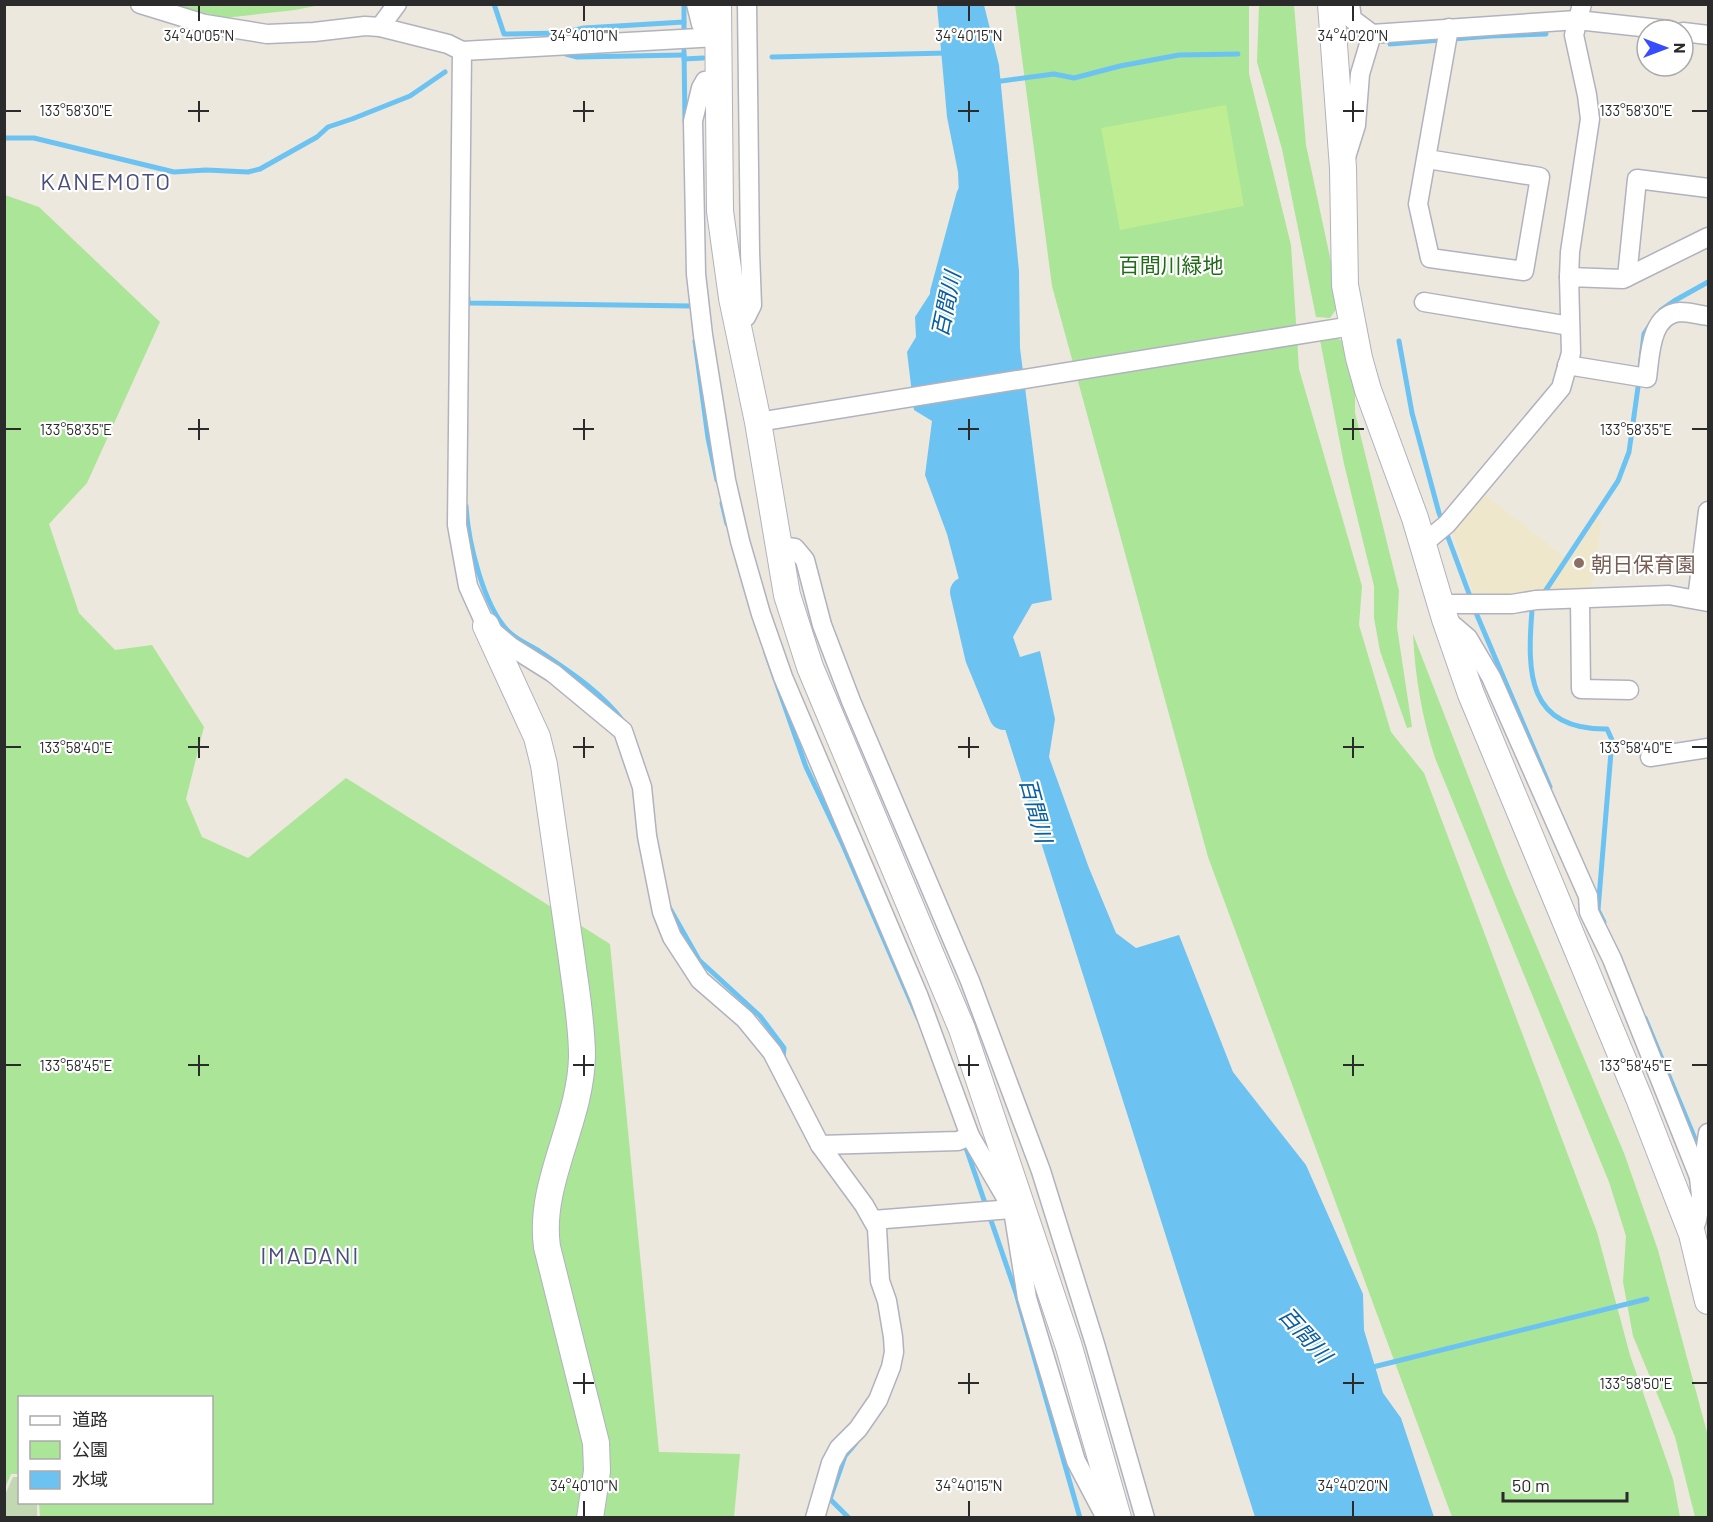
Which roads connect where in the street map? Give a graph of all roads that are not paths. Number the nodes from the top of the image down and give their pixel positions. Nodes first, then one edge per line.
1 (140, 4) edge
2 (397, 4) edge
3 (696, 4) edge
4 (718, 4) edge
5 (747, 4) edge
6 (1340, 9) edge
7 (1579, 12) edge
8 (1635, 26) edge
9 (380, 27) junction
10 (1372, 34) junction
11 (714, 37) junction
12 (1448, 37) junction
13 (462, 51) junction
14 (718, 79) junction
15 (1427, 159) junction
16 (1343, 168) junction
17 (1708, 188) edge
18 (1708, 237) edge
19 (1569, 277) junction
20 (1627, 277) junction
21 (1424, 302) dead end
22 (1708, 316) edge
23 (737, 322) junction
24 (1570, 326) junction
25 (1346, 327) junction
26 (1567, 365) junction
27 (767, 420) junction
28 (1708, 511) edge
29 (1437, 533) junction
30 (779, 546) junction
31 (1580, 599) junction
32 (1703, 600) edge
33 (1443, 612) junction
34 (486, 626) junction
35 (1629, 690) dead end
36 (1708, 748) edge
37 (1650, 757) dead end
38 (1708, 1133) edge
39 (965, 1138) junction
40 (820, 1145) junction
41 (1703, 1165) junction
42 (1018, 1209) junction
43 (873, 1220) junction
44 (1692, 1234) junction
45 (1708, 1301) edge
46 (590, 1518) edge
47 (815, 1518) edge
48 (1106, 1518) edge
49 (1118, 1518) edge
50 (1146, 1518) edge

1 - 9 street
2 - 9 street
3 - 11 street
4 - 11 street
5 - 23 street
6 - 10 street
6 - 16 street
7 - 8 street
7 - 12 street
7 - 19 street
9 - 13 street
10 - 12 street
10 - 16 street
11 - 13 street
11 - 14 street
12 - 15 street
13 - 34 street
14 - 23 street
14 - 39 street
15 - 15 street
16 - 25 street
17 - 20 street
18 - 20 street
19 - 20 street
19 - 24 street
21 - 24 street
22 - 26 street
23 - 27 street
24 - 26 street
25 - 27 street
25 - 29 street
26 - 29 street
27 - 30 street
28 - 32 street
29 - 33 street
30 - 42 street
30 - 50 street
31 - 32 street
31 - 33 street
31 - 35 street
33 - 41 street
33 - 44 street
34 - 40 street
34 - 46 street
36 - 37 street
38 - 41 street
39 - 40 street
39 - 42 street
40 - 43 street
41 - 44 street
42 - 43 street
42 - 48 street
42 - 49 street
43 - 47 street
44 - 45 street

